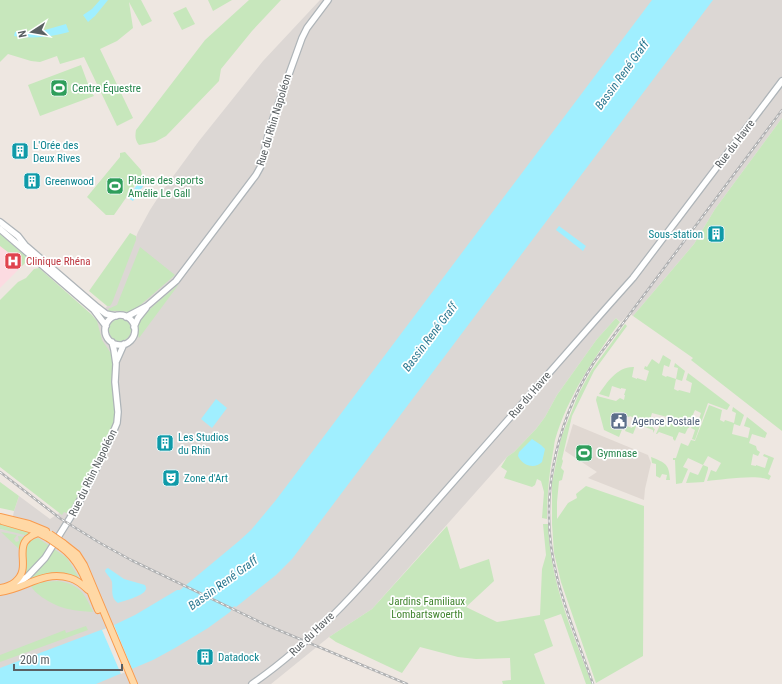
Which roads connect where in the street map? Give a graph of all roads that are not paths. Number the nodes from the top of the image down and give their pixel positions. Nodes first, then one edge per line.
1 (328, 0) edge
2 (782, 81) edge
3 (0, 222) edge
4 (0, 229) edge
5 (147, 306) junction
6 (116, 316) junction
7 (126, 317) junction
8 (106, 326) junction
9 (134, 327) junction
10 (112, 342) junction
11 (124, 344) junction
12 (116, 364) junction
13 (0, 517) edge
14 (0, 521) edge
15 (45, 534) junction
16 (62, 545) junction
17 (19, 583) junction
18 (1, 590) edge
19 (91, 593) junction
20 (100, 609) junction
21 (131, 681) edge
22 (252, 684) edge

1 - 5 main road, Rue du Rhin Napoléon
2 - 22 main road, Rue du Havre
3 - 6 main road
4 - 8 main road
5 - 7 main road, Rue du Rhin Napoléon
5 - 9 main road, Rue du Rhin Napoléon
6 - 7 main road
6 - 8 main road
7 - 9 main road
8 - 10 main road
9 - 11 main road
10 - 11 main road
10 - 12 main road, Rue du Rhin Napoléon
11 - 12 main road, Rue du Rhin Napoléon
12 - 17 main road, Rue du Rhin Napoléon
13 - 15 main road
14 - 15 main road
15 - 16 main road, bridge
15 - 17 main road
16 - 19 main road
16 - 20 main road
17 - 18 main road
17 - 19 main road
19 - 20 main road
20 - 21 main road

